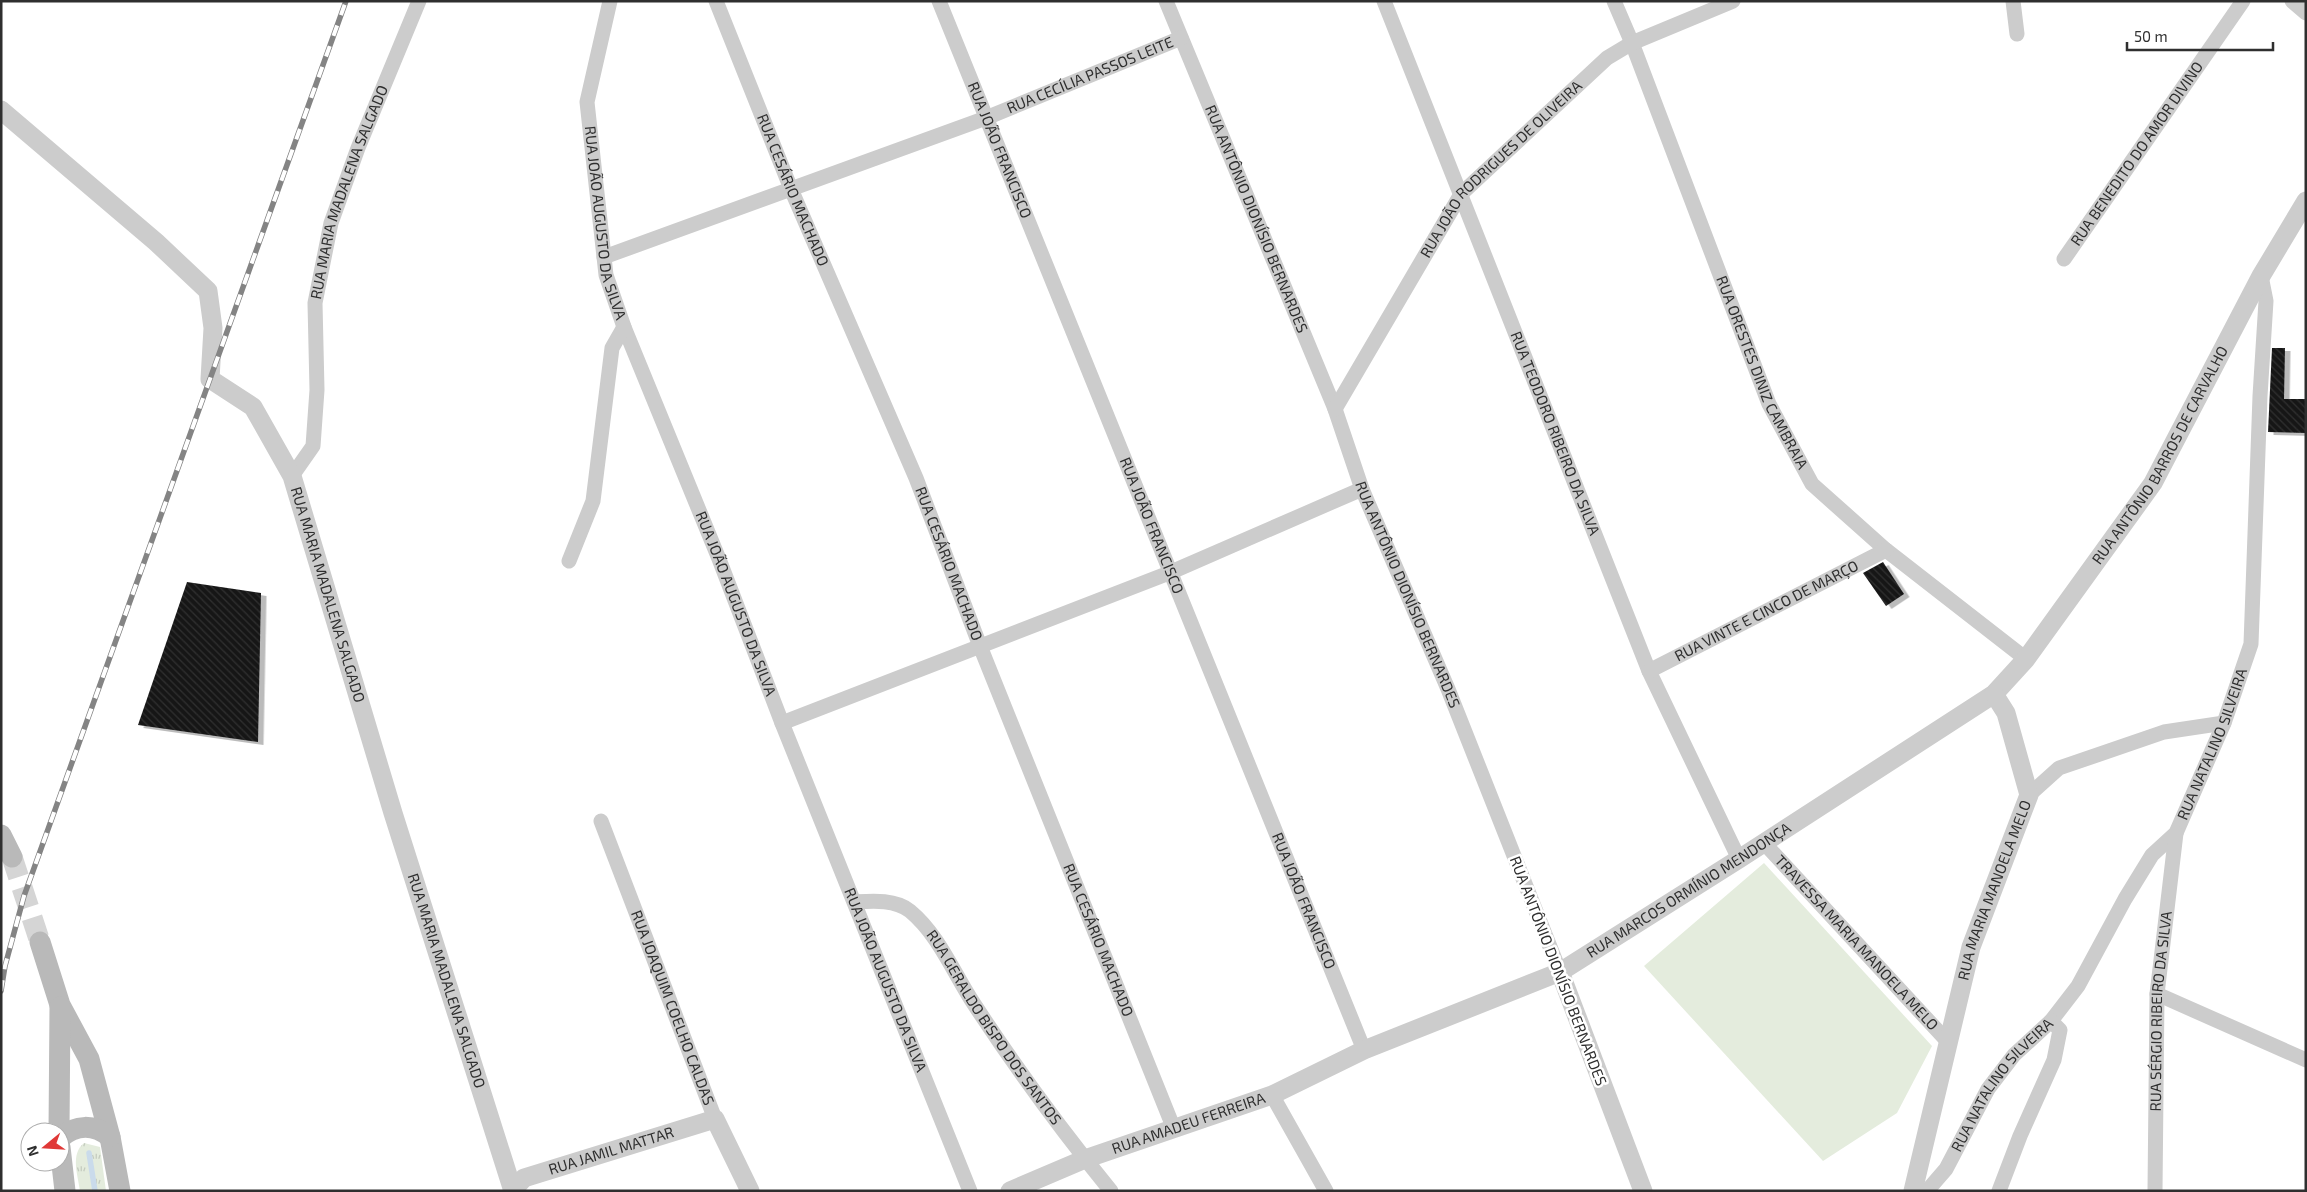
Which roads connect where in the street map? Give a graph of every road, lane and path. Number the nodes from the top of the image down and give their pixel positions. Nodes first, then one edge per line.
1 (419, 1) edge
2 (610, 1) edge
3 (716, 1) edge
4 (939, 1) edge
5 (1166, 1) edge
6 (1384, 1) edge
7 (1614, 1) edge
8 (1733, 1) edge
9 (2013, 1) edge
10 (2243, 1) edge
11 (2292, 1) edge
12 (2306, 13) edge
13 (2016, 34) dead end
14 (1180, 38) junction
15 (1632, 43) junction
16 (1, 110) edge
17 (986, 118) junction
18 (791, 189) junction
19 (1461, 194) junction
20 (2306, 201) edge
21 (604, 257) junction
22 (2064, 259) dead end
23 (2261, 276) junction
24 (624, 327) junction
25 (1335, 409) junction
26 (292, 476) junction
27 (1362, 489) junction
28 (1886, 550) junction
29 (570, 561) dead end
30 (1169, 573) junction
31 (980, 646) junction
32 (2026, 659) junction
33 (1649, 671) junction
34 (1994, 694) junction
35 (2224, 722) junction
36 (782, 723) junction
37 (2029, 795) junction
38 (601, 821) dead end
39 (2176, 833) junction
40 (1, 835) edge
41 (1764, 843) junction
42 (12, 857) tunnel mouth
43 (1739, 859) junction
44 (855, 902) junction
45 (40, 942) tunnel mouth
46 (1560, 972) junction
47 (2157, 994) junction
48 (60, 1005) junction
49 (2051, 1021) junction
50 (1949, 1043) junction
51 (1364, 1050) junction
52 (2306, 1060) edge
53 (1272, 1095) junction
54 (716, 1119) junction
55 (59, 1122) edge
56 (1174, 1129) junction
57 (70, 1131) edge
58 (110, 1137) junction
59 (1084, 1158) junction
60 (63, 1172) edge
61 (513, 1190) edge
62 (65, 1191) edge
63 (120, 1191) edge
64 (750, 1191) edge
65 (970, 1191) edge
66 (1010, 1191) edge
67 (1111, 1191) edge
68 (1326, 1191) edge
69 (1643, 1191) edge
70 (1913, 1191) edge
71 (1927, 1191) edge
72 (1999, 1191) edge
73 (2155, 1191) edge

1 - 26 street, RUA MARIA MADALENA SALGADO
2 - 21 street, RUA JOÃO AUGUSTO DA SILVA
3 - 18 street, RUA CESÁRIO MACHADO
4 - 17 street, RUA JOÃO FRANCISCO
5 - 14 street, RUA ANTÔNIO DIONÍSIO BERNARDES
6 - 19 street, RUA TEODORO RIBEIRO DA SILVA
7 - 15 street, RUA ORESTES DINIZ CAMBRAIA
8 - 15 street, RUA JOÃO RODRIGUES DE OLIVEIRA
9 - 13 street
10 - 22 street, RUA BENEDITO DO AMOR DIVINO
11 - 12 street
14 - 17 street, RUA CECÍLIA PASSOS LEITE
14 - 25 street, RUA ANTÔNIO DIONÍSIO BERNARDES
15 - 19 street, RUA JOÃO RODRIGUES DE OLIVEIRA
15 - 28 street, RUA ORESTES DINIZ CAMBRAIA
16 - 26 street
17 - 18 street, RUA CECÍLIA PASSOS LEITE
17 - 30 street, RUA JOÃO FRANCISCO
18 - 21 street, RUA CECÍLIA PASSOS LEITE
18 - 31 street, RUA CESÁRIO MACHADO
19 - 25 street, RUA JOÃO RODRIGUES DE OLIVEIRA
19 - 33 street, RUA TEODORO RIBEIRO DA SILVA
20 - 23 street, RUA ANTÔNIO BARROS DE CARVALHO
21 - 24 street, RUA JOÃO AUGUSTO DA SILVA
23 - 32 street, RUA ANTÔNIO BARROS DE CARVALHO
23 - 35 street, RUA NATALINO SILVEIRA
24 - 29 street
24 - 36 street, RUA JOÃO AUGUSTO DA SILVA
25 - 27 street, RUA ANTÔNIO DIONÍSIO BERNARDES
26 - 61 street, RUA MARIA MADALENA SALGADO
27 - 30 street
27 - 46 street, RUA ANTÔNIO DIONÍSIO BERNARDES
28 - 32 street, RUA ORESTES DINIZ CAMBRAIA
28 - 33 street, RUA VINTE E CINCO DE MARÇO
30 - 31 street
30 - 51 street, RUA JOÃO FRANCISCO
31 - 36 street
31 - 56 street, RUA CESÁRIO MACHADO
32 - 34 street, RUA ANTÔNIO BARROS DE CARVALHO
33 - 43 street, RUA TEODORO RIBEIRO DA SILVA
34 - 37 street
34 - 41 street, RUA MARCOS ORMÍNIO MENDONÇA
35 - 37 street, RUA MARIA MANOELA MELO
35 - 39 street, RUA NATALINO SILVEIRA
36 - 44 street, RUA JOÃO AUGUSTO DA SILVA
37 - 50 street, RUA MARIA MANOELA MELO
38 - 54 street, RUA JOAQUIM COELHO CALDAS
39 - 47 street, RUA SÉRGIO RIBEIRO DA SILVA
39 - 49 street, RUA NATALINO SILVEIRA
40 - 42 main road
41 - 43 street, RUA MARCOS ORMÍNIO MENDONÇA
41 - 50 street, TRAVESSA MARIA MANOELA MELO
43 - 46 street, RUA MARCOS ORMÍNIO MENDONÇA
44 - 59 street, RUA GERALDO BISPO DOS SANTOS
44 - 65 street, RUA JOÃO AUGUSTO DA SILVA
45 - 48 main road
46 - 51 street, RUA MARCOS ORMÍNIO MENDONÇA
46 - 69 street, RUA ANTÔNIO DIONÍSIO BERNARDES
47 - 52 street
47 - 73 street, RUA SÉRGIO RIBEIRO DA SILVA
48 - 55 main road
48 - 58 main road
49 - 71 street, RUA NATALINO SILVEIRA
49 - 72 street
50 - 70 street, RUA MARIA MANOELA MELO
51 - 53 street, RUA AMADEU FERREIRA
53 - 56 street, RUA AMADEU FERREIRA
53 - 68 street
54 - 61 street, RUA JAMIL MATTAR
54 - 64 street, RUA JOAQUIM COELHO CALDAS
56 - 59 street, RUA AMADEU FERREIRA
57 - 58 main road
58 - 63 main road
59 - 66 street, RUA AMADEU FERREIRA
59 - 67 street, RUA GERALDO BISPO DOS SANTOS
60 - 62 main road

